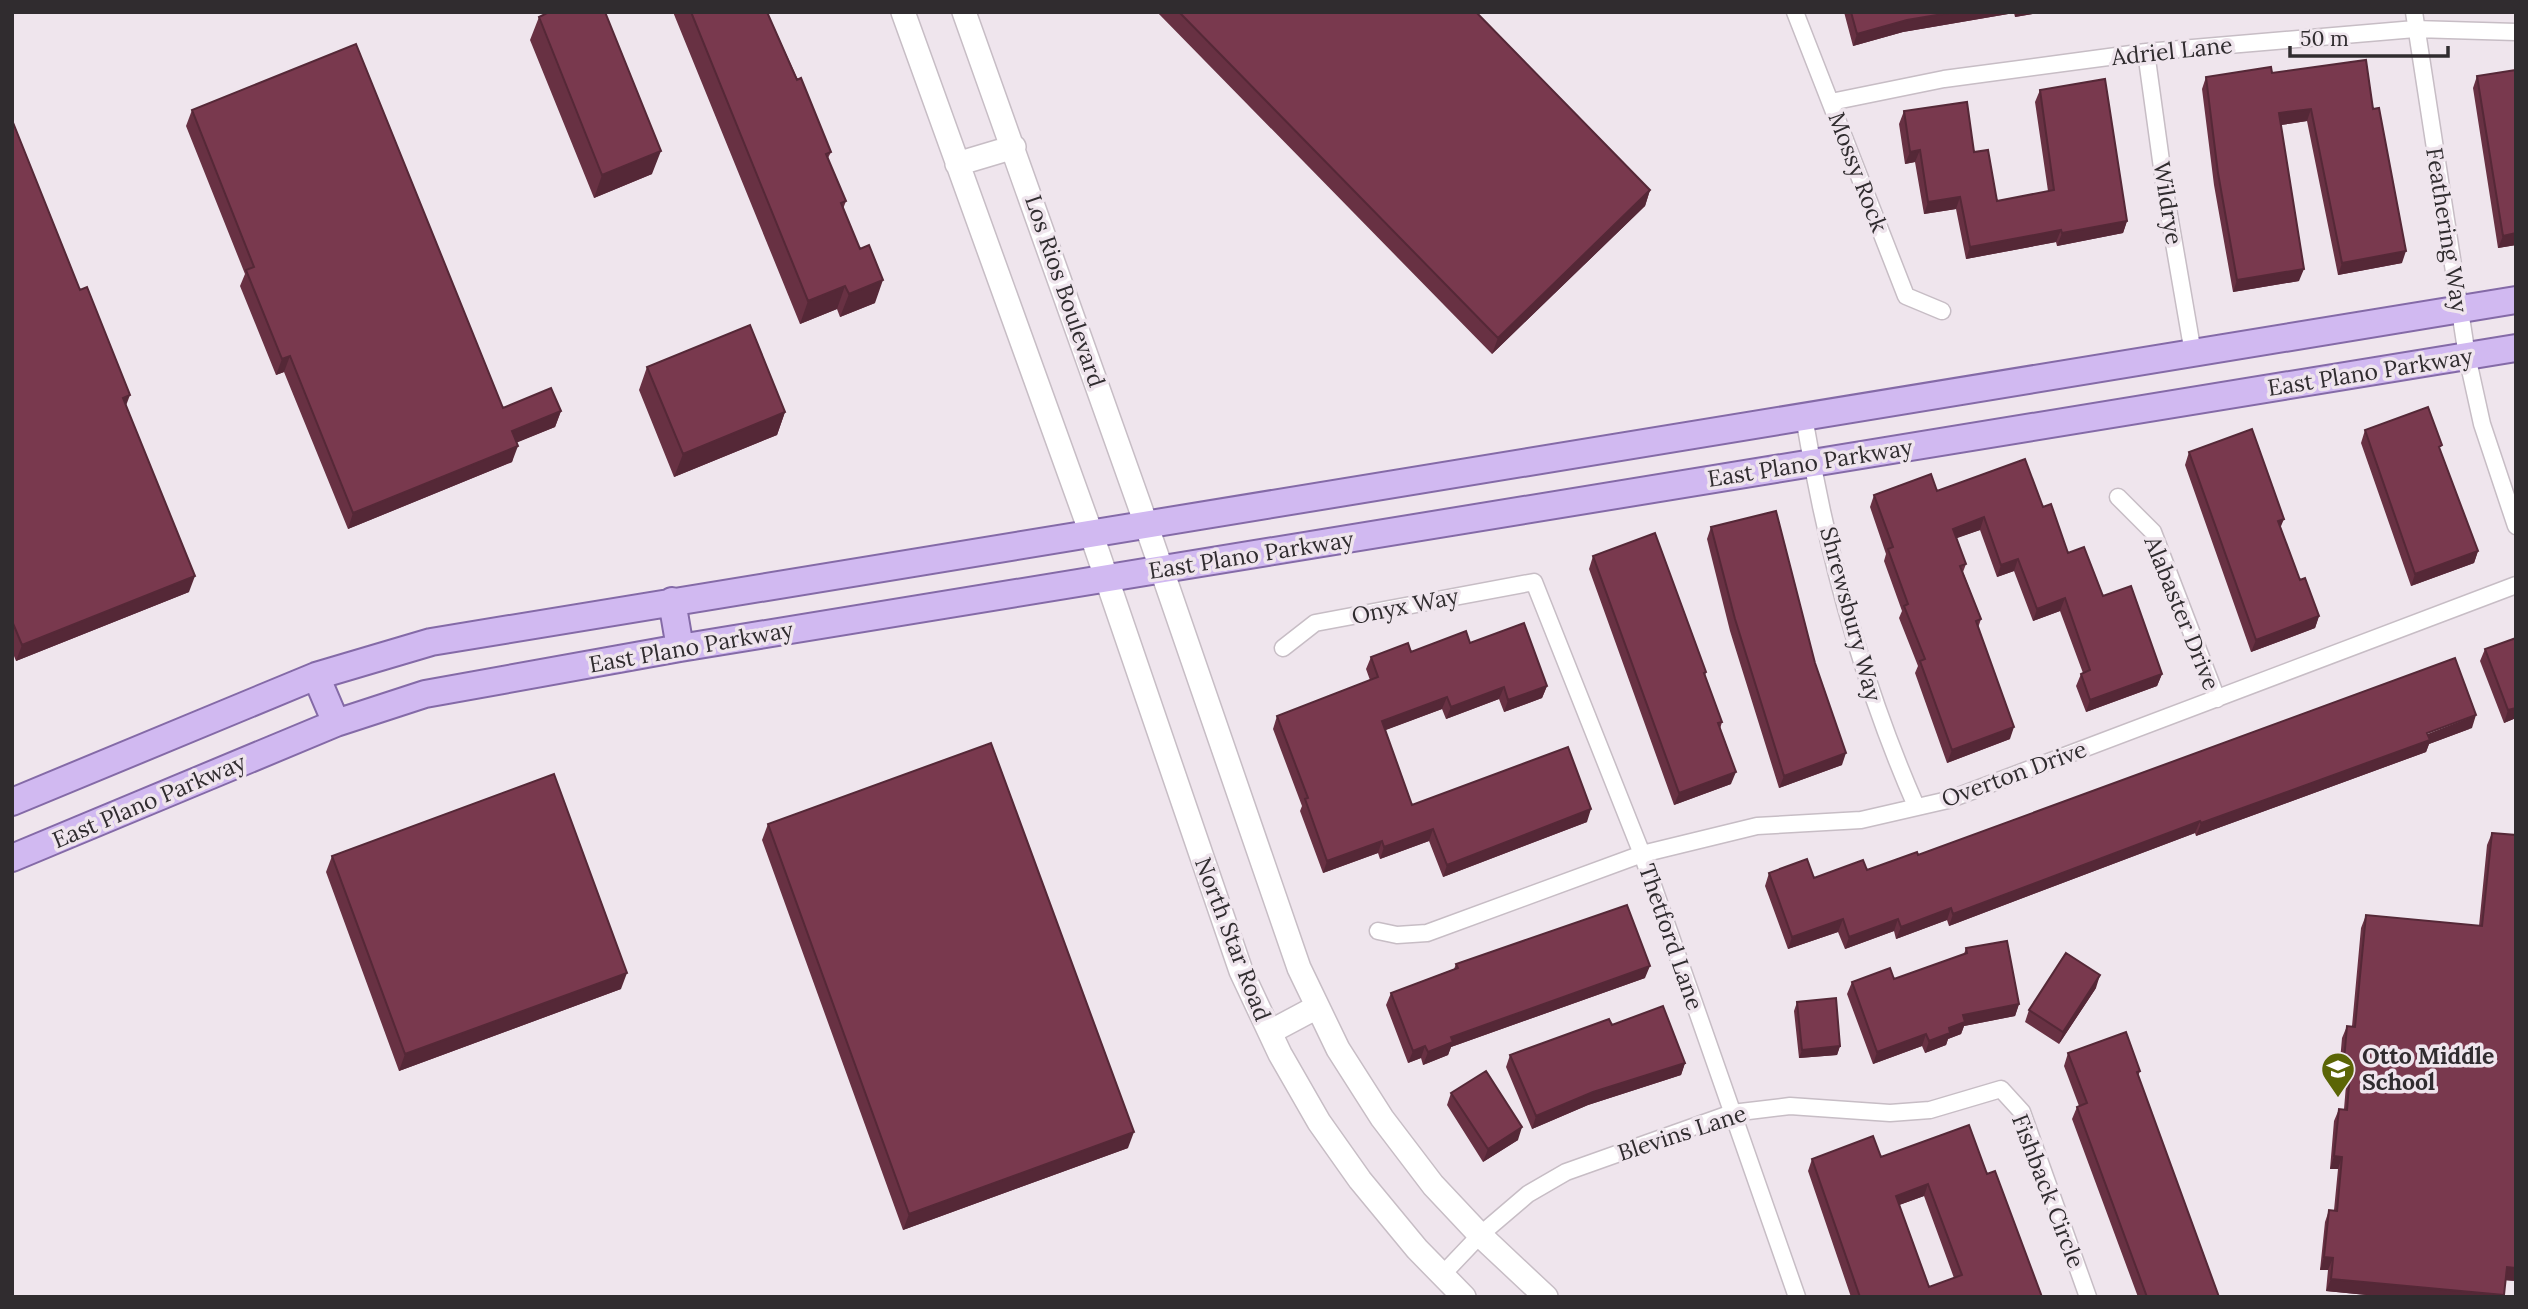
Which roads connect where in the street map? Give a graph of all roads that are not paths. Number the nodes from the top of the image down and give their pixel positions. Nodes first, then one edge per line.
1 (903, 12) edge
2 (964, 12) edge
3 (1795, 12) edge
4 (2414, 12) edge
5 (2414, 29) junction
6 (2516, 32) edge
7 (2147, 52) junction
8 (1831, 102) junction
9 (1014, 147) junction
10 (957, 164) junction
11 (2516, 300) edge
12 (2460, 309) junction
13 (1942, 311) dead end
14 (2516, 348) edge
15 (2193, 353) junction
16 (2467, 356) junction
17 (1804, 417) junction
18 (1811, 463) junction
19 (1463, 474) junction
20 (2118, 497) dead end
21 (1470, 519) junction
22 (1147, 526) junction
23 (2516, 526) edge
24 (1091, 533) junction
25 (1161, 570) junction
26 (1105, 580) junction
27 (1534, 582) joint
28 (2516, 585) edge
29 (672, 601) junction
30 (1283, 648) dead end
31 (680, 649) junction
32 (316, 676) junction
33 (2217, 699) junction
34 (337, 723) junction
35 (12, 802) edge
36 (1916, 806) junction
37 (1642, 854) junction
38 (12, 858) edge
39 (1378, 931) dead end
40 (1317, 1007) junction
41 (1270, 1032) junction
42 (2001, 1089) joint
43 (1732, 1112) junction
44 (1480, 1235) junction
45 (1443, 1275) junction
46 (1464, 1297) edge
47 (1546, 1297) edge
48 (1797, 1297) edge
49 (2088, 1297) edge

1 - 10 main road
2 - 9 main road, Los Rios Boulevard
3 - 8 street, Mossy Rock
4 - 5 street, Feathering Way
5 - 6 street, Adriel Lane
5 - 7 street, Adriel Lane
5 - 12 street, Feathering Way
7 - 8 street, Adriel Lane
7 - 15 street, Wildrye
8 - 13 street, Mossy Rock
9 - 10 main road
9 - 22 main road, Los Rios Boulevard
10 - 24 main road
11 - 12 main road, East Plano Parkway
12 - 15 main road, East Plano Parkway
12 - 16 street, Feathering Way
14 - 16 main road, East Plano Parkway
15 - 17 main road, East Plano Parkway
16 - 18 main road, East Plano Parkway
16 - 23 street, Feathering Way
17 - 18 street, Shrewsbury Way
17 - 19 main road, East Plano Parkway
18 - 21 main road, East Plano Parkway
18 - 36 street, Shrewsbury Way
19 - 21 main road
19 - 22 main road, East Plano Parkway
20 - 33 street, Alabaster Drive
21 - 25 main road, East Plano Parkway
22 - 24 main road, East Plano Parkway
22 - 25 main road, Los Rios Boulevard
24 - 26 main road, North Star Road
24 - 29 main road, East Plano Parkway
25 - 26 main road, East Plano Parkway
25 - 40 main road
26 - 31 main road, East Plano Parkway
26 - 41 main road, North Star Road
27 - 30 street, Onyx Way
27 - 37 street, Thetford Lane
28 - 33 street, Overton Drive
29 - 31 main road
29 - 32 main road, East Plano Parkway
31 - 34 main road, East Plano Parkway
32 - 34 main road
32 - 35 main road, East Plano Parkway
33 - 36 street, Overton Drive
34 - 38 main road, East Plano Parkway
36 - 37 street, Overton Drive
37 - 39 street, Overton Drive
37 - 43 street, Thetford Lane
40 - 41 main road
40 - 44 main road
41 - 45 main road, North Star Road
42 - 43 street, Blevins Lane
42 - 49 street, Fishback Circle
43 - 44 street, Blevins Lane
43 - 48 street, Thetford Lane
44 - 45 street, Blevins Lane
44 - 47 main road
45 - 46 main road, North Star Road

